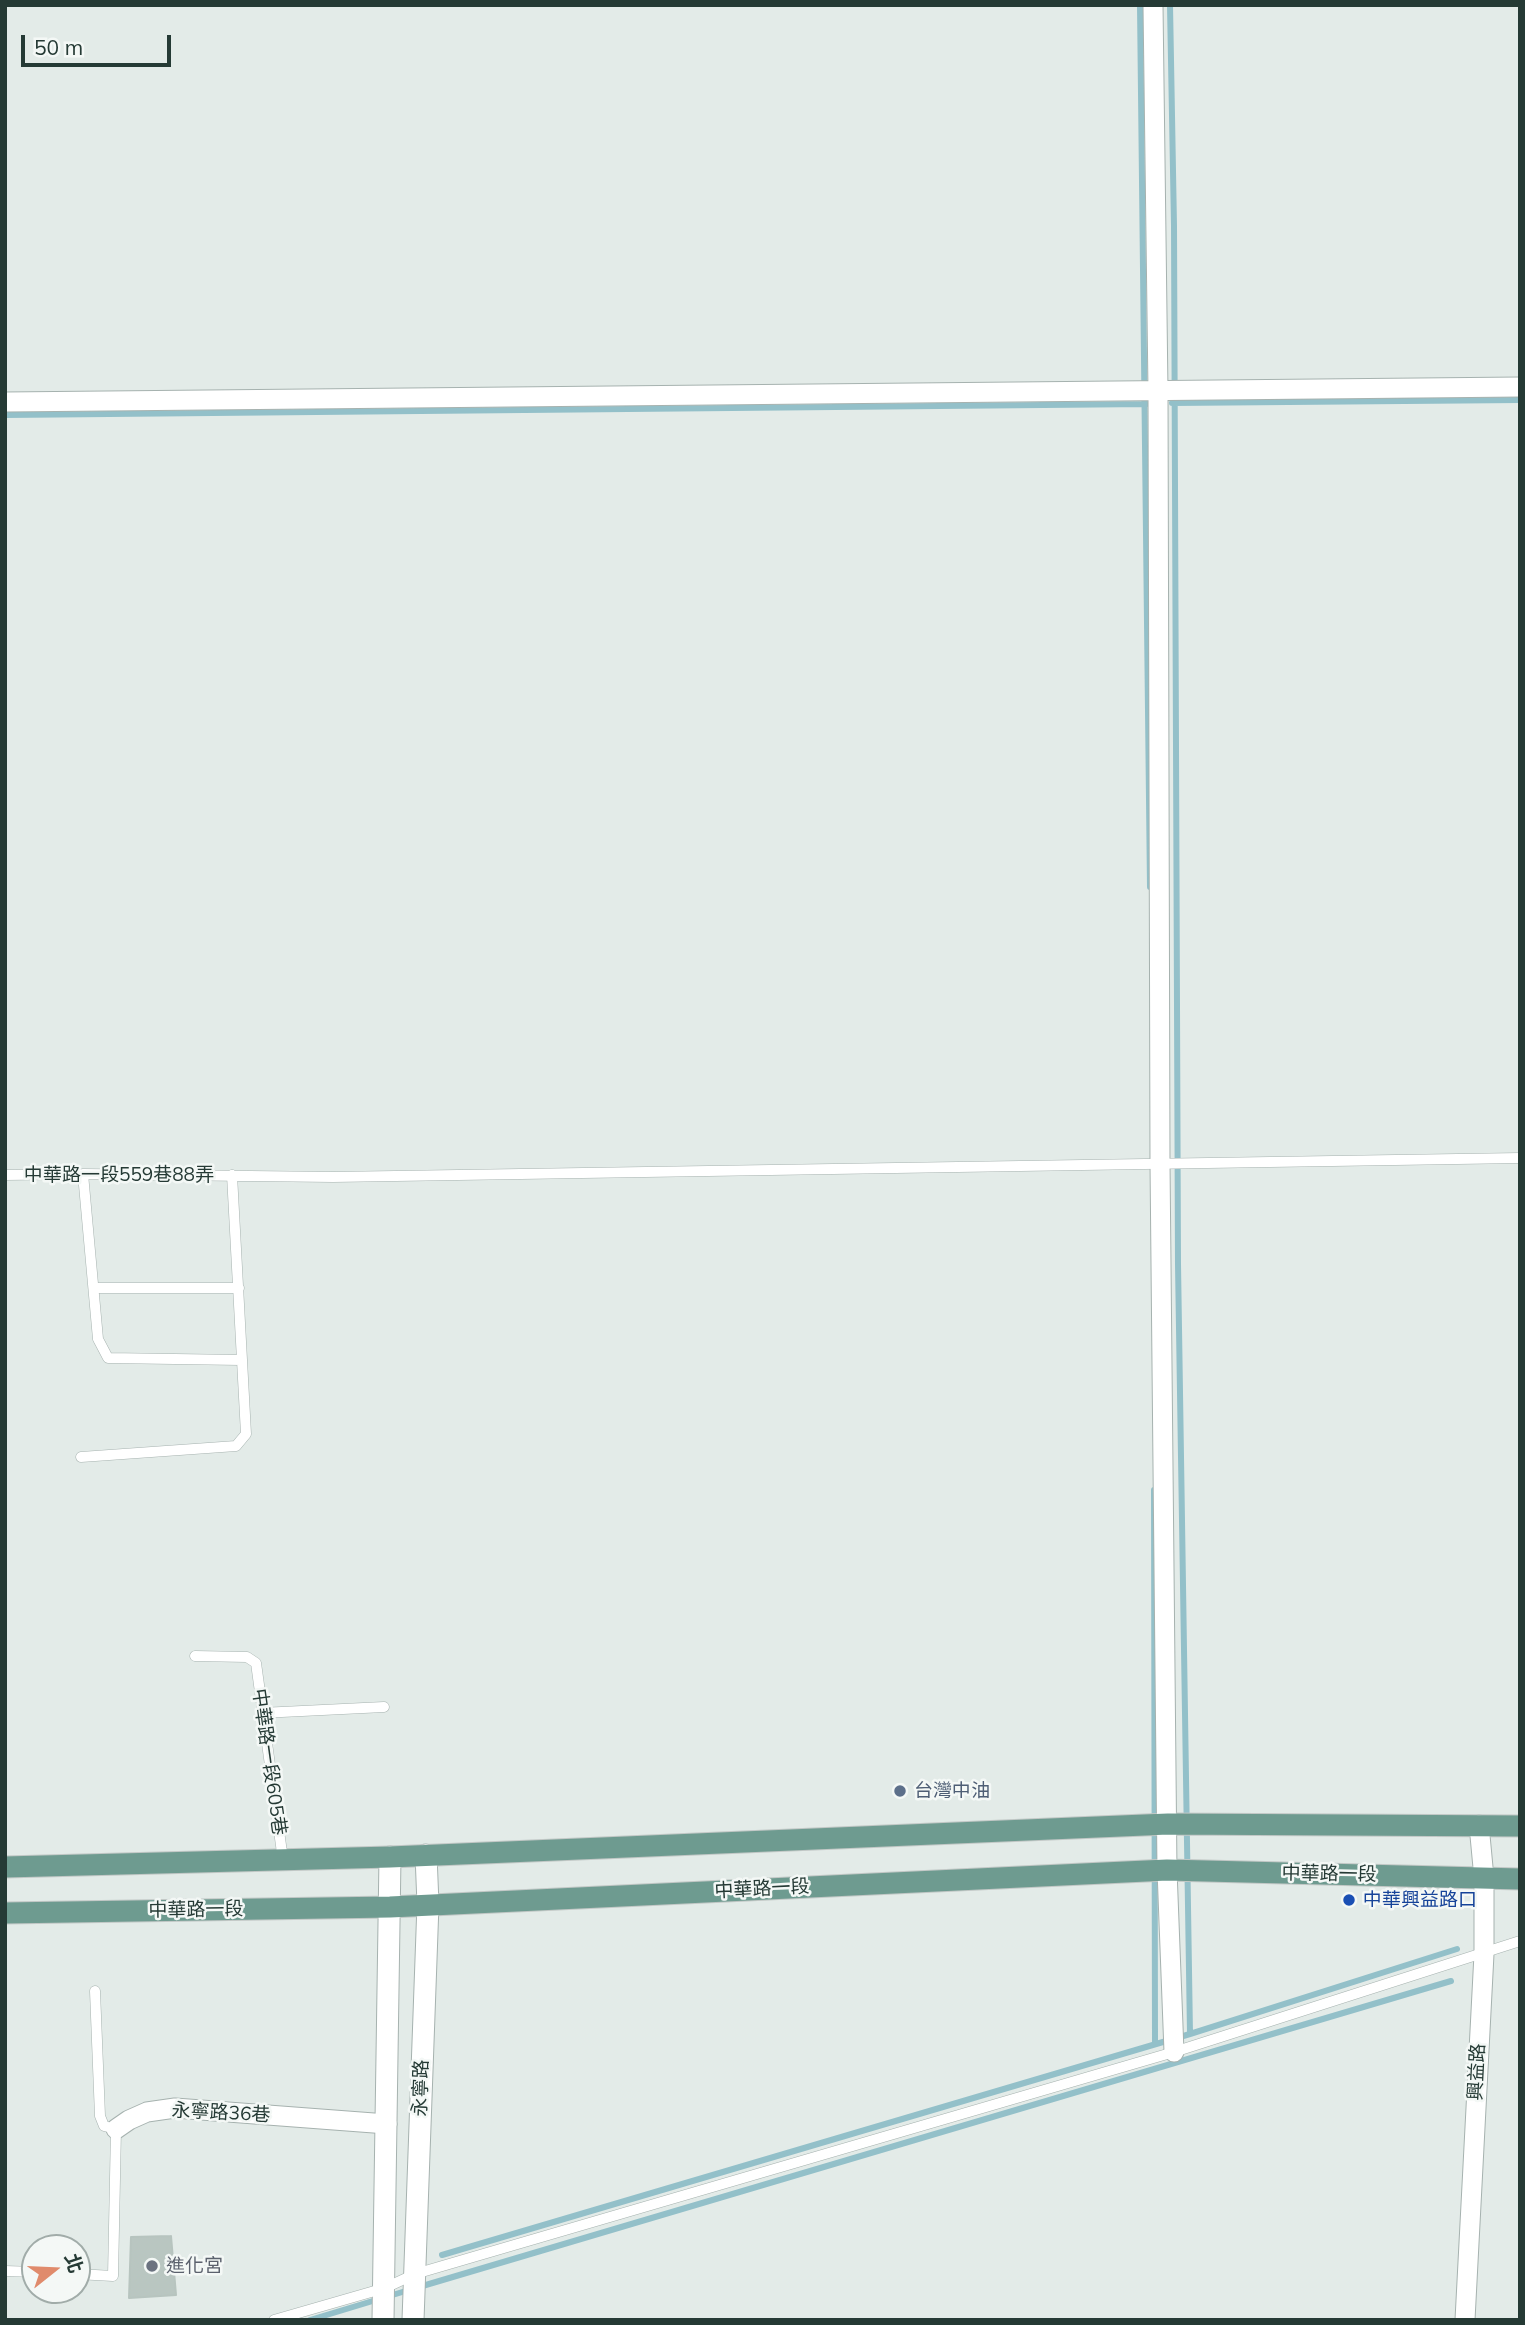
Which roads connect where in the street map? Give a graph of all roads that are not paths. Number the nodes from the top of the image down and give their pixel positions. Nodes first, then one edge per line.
1 (1153, 5) edge
2 (1520, 387) edge
3 (1158, 391) junction
4 (5, 402) edge
5 (1520, 1158) edge
6 (1160, 1163) junction
7 (83, 1174) junction
8 (5, 1175) edge
9 (232, 1175) junction
10 (94, 1288) junction
11 (239, 1288) junction
12 (241, 1360) junction
13 (81, 1457) dead end
14 (195, 1656) dead end
15 (384, 1707) dead end
16 (261, 1713) junction
17 (1168, 1824) junction
18 (1479, 1825) junction
19 (1520, 1826) edge
20 (426, 1855) junction
21 (390, 1857) junction
22 (284, 1860) junction
23 (5, 1867) edge
24 (1167, 1870) junction
25 (1484, 1878) junction
26 (1520, 1879) edge
27 (428, 1904) junction
28 (390, 1907) junction
29 (5, 1913) edge
30 (1520, 1941) edge
31 (1484, 1954) junction
32 (95, 1991) dead end
33 (1174, 2052) junction
34 (387, 2124) junction
35 (116, 2129) junction
36 (415, 2274) junction
37 (91, 2275) edge
38 (385, 2288) junction
39 (274, 2320) edge
40 (383, 2320) edge
41 (413, 2320) edge
42 (1465, 2320) edge

1 - 3 street
2 - 3 street
3 - 4 street
3 - 6 street
5 - 6 lane, 中華路一段559巷88弄
6 - 9 lane, 中華路一段559巷88弄
6 - 17 street
7 - 8 lane, 中華路一段559巷88弄
7 - 9 lane, 中華路一段559巷88弄
7 - 10 lane
9 - 11 lane
10 - 11 lane
10 - 12 lane
11 - 12 lane
12 - 13 lane
14 - 16 lane, 中華路一段605巷
15 - 16 lane
16 - 22 lane, 中華路一段605巷
17 - 18 main road
17 - 20 main road
17 - 24 street
18 - 19 main road
18 - 25 street, 興益路
20 - 21 main road
20 - 27 street, 永寧路
21 - 22 main road
21 - 28 street, 永寧路
22 - 23 main road
24 - 25 main road, 中華路一段
24 - 27 main road, 中華路一段
24 - 33 street
25 - 26 main road, 中華路一段
25 - 31 street, 興益路
27 - 28 main road, 中華路一段
27 - 36 street, 永寧路
28 - 29 main road, 中華路一段
28 - 34 street, 永寧路
30 - 31 lane
31 - 33 lane
31 - 42 street, 興益路
32 - 35 lane
33 - 36 lane
34 - 35 street, 永寧路36巷
34 - 38 street, 永寧路
35 - 37 lane
36 - 38 lane
36 - 41 street, 永寧路
38 - 39 lane
38 - 40 street, 永寧路

